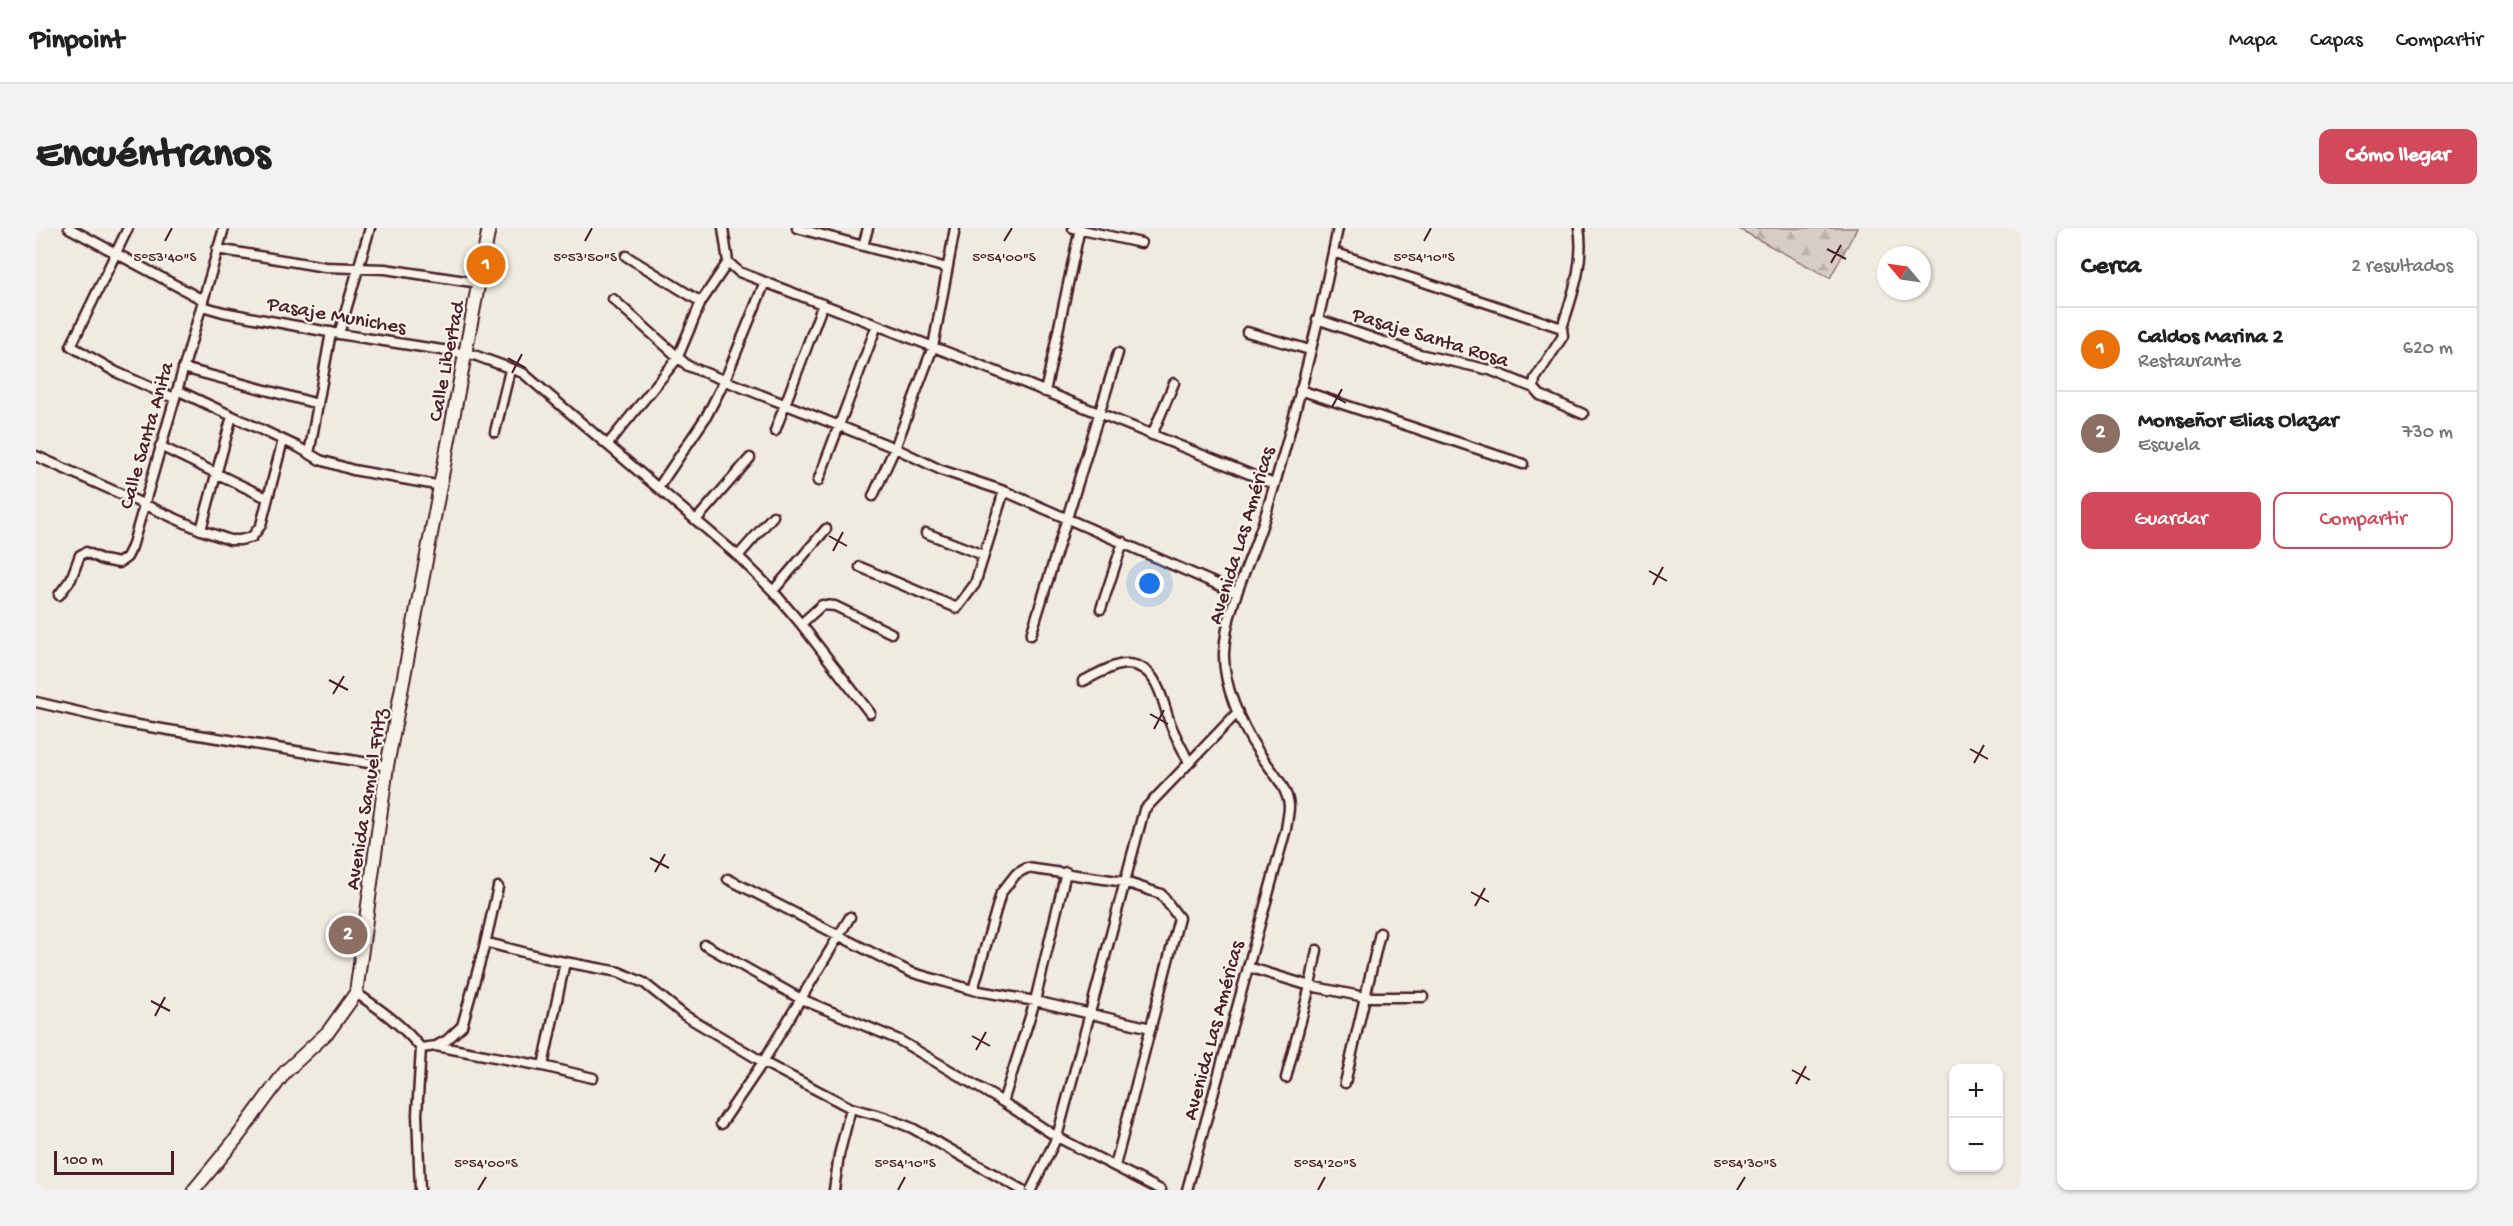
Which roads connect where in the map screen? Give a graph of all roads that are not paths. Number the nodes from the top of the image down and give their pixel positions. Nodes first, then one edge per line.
1 (69, 228) edge
2 (128, 228) edge
3 (224, 228) edge
4 (370, 228) edge
5 (489, 228) edge
6 (723, 228) edge
7 (797, 228) edge
8 (868, 228) edge
9 (955, 228) edge
10 (1078, 228) edge
11 (1338, 228) edge
12 (1579, 228) edge
13 (1140, 243) dead end
14 (863, 246) junction
15 (217, 249) junction
16 (116, 252) junction
17 (1334, 252) junction
18 (626, 256) dead end
19 (728, 262) junction
20 (947, 268) junction
21 (357, 269) junction
22 (765, 282) junction
23 (479, 283) junction
24 (613, 299) dead end
25 (701, 302) junction
26 (203, 303) junction
27 (823, 304) junction
28 (1317, 319) junction
29 (877, 325) junction
30 (1562, 328) junction
31 (1247, 332) dead end
32 (335, 333) junction
33 (933, 346) junction
34 (1310, 350) junction
35 (1118, 353) dead end
36 (466, 355) junction
37 (677, 359) junction
38 (183, 368) junction
39 (510, 370) junction
40 (725, 380) junction
41 (1174, 383) dead end
42 (1534, 388) junction
43 (1300, 390) junction
44 (1045, 392) junction
45 (175, 394) junction
46 (318, 404) junction
47 (785, 405) junction
48 (1583, 414) dead end
49 (1100, 415) junction
50 (232, 416) junction
51 (839, 426) junction
52 (776, 431) dead end
53 (495, 432) dead end
54 (1152, 435) junction
55 (283, 440) junction
56 (608, 444) junction
57 (160, 446) junction
58 (895, 448) junction
59 (309, 454) junction
60 (36, 456) edge
61 (750, 458) dead end
62 (1523, 464) dead end
63 (216, 473) junction
64 (818, 481) dead end
65 (1274, 484) junction
66 (442, 486) junction
67 (658, 488) junction
68 (1004, 491) junction
69 (873, 496) dead end
70 (267, 498) junction
71 (439, 502) joint
72 (143, 504) junction
73 (773, 516) dead end
74 (1067, 518) junction
75 (696, 519) junction
76 (826, 529) dead end
77 (201, 530) junction
78 (926, 533) dead end
79 (1123, 542) junction
80 (983, 555) junction
81 (738, 556) junction
82 (860, 567) dead end
83 (773, 591) junction
84 (1237, 593) junction
85 (59, 595) dead end
86 (1101, 609) dead end
87 (801, 624) junction
88 (891, 633) dead end
89 (1031, 635) dead end
90 (1083, 681) dead end
91 (36, 702) edge
92 (1238, 712) junction
93 (870, 713) dead end
94 (1189, 763) junction
95 (387, 766) junction
96 (1066, 872) junction
97 (728, 879) dead end
98 (1125, 882) junction
99 (498, 887) dead end
100 (850, 917) dead end
101 (1380, 933) dead end
102 (839, 936) junction
103 (485, 944) junction
104 (705, 945) dead end
105 (1317, 950) dead end
106 (565, 962) junction
107 (1248, 967) junction
108 (1310, 986) junction
109 (973, 990) junction
110 (356, 993) junction
111 (1365, 997) junction
112 (1423, 997) dead end
113 (801, 999) junction
114 (1035, 1001) junction
115 (1089, 1014) junction
116 (1151, 1028) junction
117 (436, 1046) junction
118 (421, 1048) junction
119 (763, 1062) junction
120 (543, 1066) junction
121 (593, 1078) dead end
122 (1286, 1078) dead end
123 (1345, 1083) dead end
124 (1004, 1102) junction
125 (851, 1108) junction
126 (721, 1124) dead end
127 (1057, 1137) junction
128 (1115, 1166) junction
129 (194, 1190) edge
130 (420, 1190) edge
131 (834, 1190) edge
132 (1022, 1190) edge
133 (1031, 1190) edge
134 (1161, 1190) edge
135 (1188, 1190) edge

1 - 16 street, Pasaje Muniches
2 - 16 street
3 - 15 street, Calle Santa Anita
4 - 21 street
5 - 23 street, Calle Libertad
6 - 19 street
7 - 14 street
8 - 14 street
9 - 20 street
10 - 13 street
10 - 44 street
11 - 17 street, Avenida Las Américas
12 - 30 street
14 - 20 street
15 - 21 street
15 - 26 street, Calle Santa Anita
16 - 26 street, Pasaje Muniches
16 - 45 street
17 - 28 street, Avenida Las Américas
17 - 30 street
18 - 25 street
19 - 22 street
19 - 25 street
20 - 33 street
21 - 23 street
21 - 32 street
22 - 27 street
22 - 40 street
23 - 36 street, Calle Libertad
24 - 37 street
25 - 37 street
26 - 32 street, Pasaje Muniches
26 - 38 street, Calle Santa Anita
27 - 29 street
27 - 47 street
28 - 34 street, Avenida Las Américas
28 - 42 street, Pasaje Santa Rosa
29 - 33 street
29 - 51 street
30 - 42 street
31 - 34 street
32 - 36 street, Pasaje Muniches
32 - 46 street
33 - 44 street
33 - 58 street
34 - 43 street, Avenida Las Américas
35 - 49 street
36 - 39 street, Pasaje Muniches
36 - 66 street, Calle Libertad
37 - 40 street
37 - 56 street
38 - 45 street, Calle Santa Anita
38 - 46 street
39 - 53 street
39 - 56 street, Pasaje Muniches
40 - 47 street
40 - 67 street
41 - 54 street
42 - 48 street, Pasaje Santa Rosa
43 - 62 street
43 - 65 street, Avenida Las Américas
44 - 49 street
45 - 50 street
45 - 57 street, Calle Santa Anita
46 - 59 street
47 - 51 street
47 - 52 street
49 - 54 street
49 - 74 street
50 - 55 street
50 - 63 street
51 - 58 street
51 - 64 street
54 - 65 street
55 - 59 street
55 - 70 street
56 - 67 street, Pasaje Muniches
57 - 63 street
57 - 72 street, Calle Santa Anita
58 - 68 street
58 - 69 street
59 - 66 street
60 - 72 street
61 - 75 street
63 - 70 street
63 - 77 street
65 - 84 street, Avenida Las Américas
66 - 71 street, Calle Libertad
67 - 75 street, Pasaje Muniches
68 - 74 street
68 - 80 street
70 - 77 street
71 - 95 street, Avenida Samuel Fritz
72 - 77 street
72 - 85 street, Calle Santa Anita
73 - 81 street
74 - 79 street
74 - 89 street
75 - 81 street, Pasaje Muniches
76 - 83 street
78 - 80 street
79 - 84 street
79 - 86 street
80 - 82 street
81 - 83 street, Pasaje Muniches
83 - 87 street, Pasaje Muniches
84 - 92 street, Avenida Las Américas
87 - 88 street
87 - 93 street, Pasaje Muniches
90 - 94 street
91 - 95 street
92 - 94 street
92 - 107 street, Avenida Las Américas
94 - 98 street
95 - 110 street, Avenida Samuel Fritz
96 - 98 street
96 - 109 street
96 - 114 street
97 - 102 street
98 - 115 street
98 - 116 street
99 - 103 street
100 - 102 street
101 - 111 street
102 - 109 street
102 - 113 street
103 - 106 street
103 - 117 street
104 - 113 street
105 - 108 street
106 - 119 street
106 - 120 street
107 - 108 street
107 - 135 street, Avenida Las Américas
108 - 111 street
108 - 122 street
109 - 114 street
110 - 118 street
110 - 129 street, Avenida Samuel Fritz
111 - 112 street
111 - 123 street
113 - 119 street
113 - 124 street
114 - 115 street
114 - 124 street
115 - 116 street
115 - 127 street
116 - 128 street
117 - 118 street
117 - 120 street
118 - 130 street
119 - 125 street
119 - 126 street
120 - 121 street
124 - 127 street
125 - 131 street
125 - 132 street
127 - 128 street
127 - 133 street
128 - 134 street

